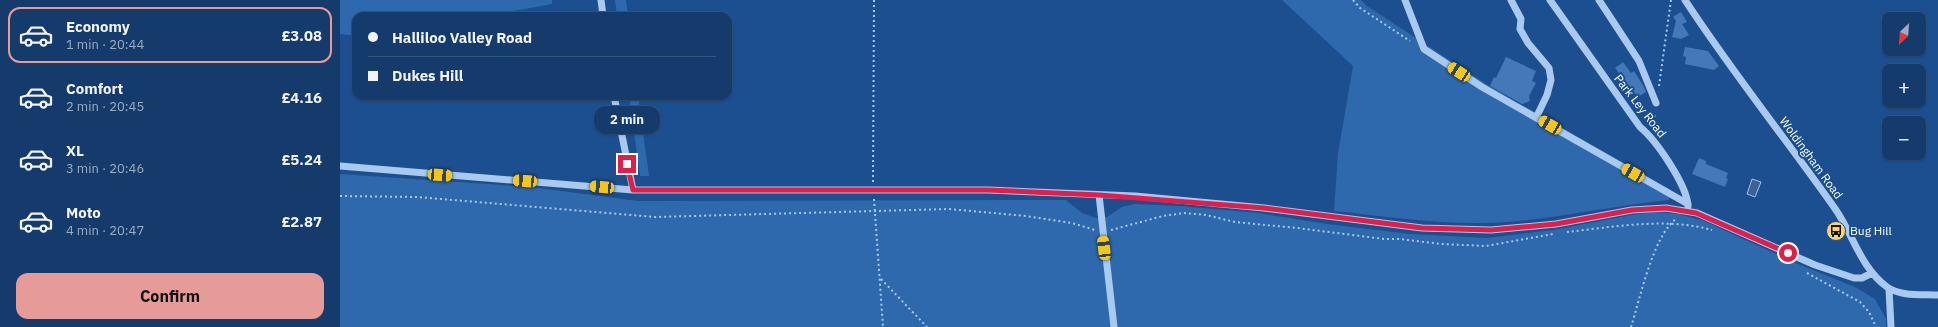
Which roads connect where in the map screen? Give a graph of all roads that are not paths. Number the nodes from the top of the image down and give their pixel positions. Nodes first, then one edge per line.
1 (600, 0) edge
2 (1405, 0) edge
3 (1511, 0) edge
4 (1550, 0) edge
5 (1599, 0) edge
6 (1685, 0) edge
7 (602, 12) edge
8 (615, 100) edge
9 (1656, 103) road end
10 (1536, 118) junction
11 (340, 166) edge
12 (633, 190) junction
13 (1099, 195) junction
14 (1687, 207) junction
15 (1872, 273) junction
16 (1889, 289) junction
17 (1938, 295) edge
18 (1114, 327) edge
19 (1891, 327) edge

1 - 7 street
2 - 10 street
3 - 10 street
4 - 14 street, Park Ley Road
5 - 9 street
6 - 15 street, Woldingham Road
8 - 12 street
10 - 14 street
11 - 12 street
12 - 13 street
13 - 14 street
13 - 18 street
14 - 15 street
15 - 16 street, Woldingham Road
16 - 17 street, Woldingham Road
16 - 19 street

